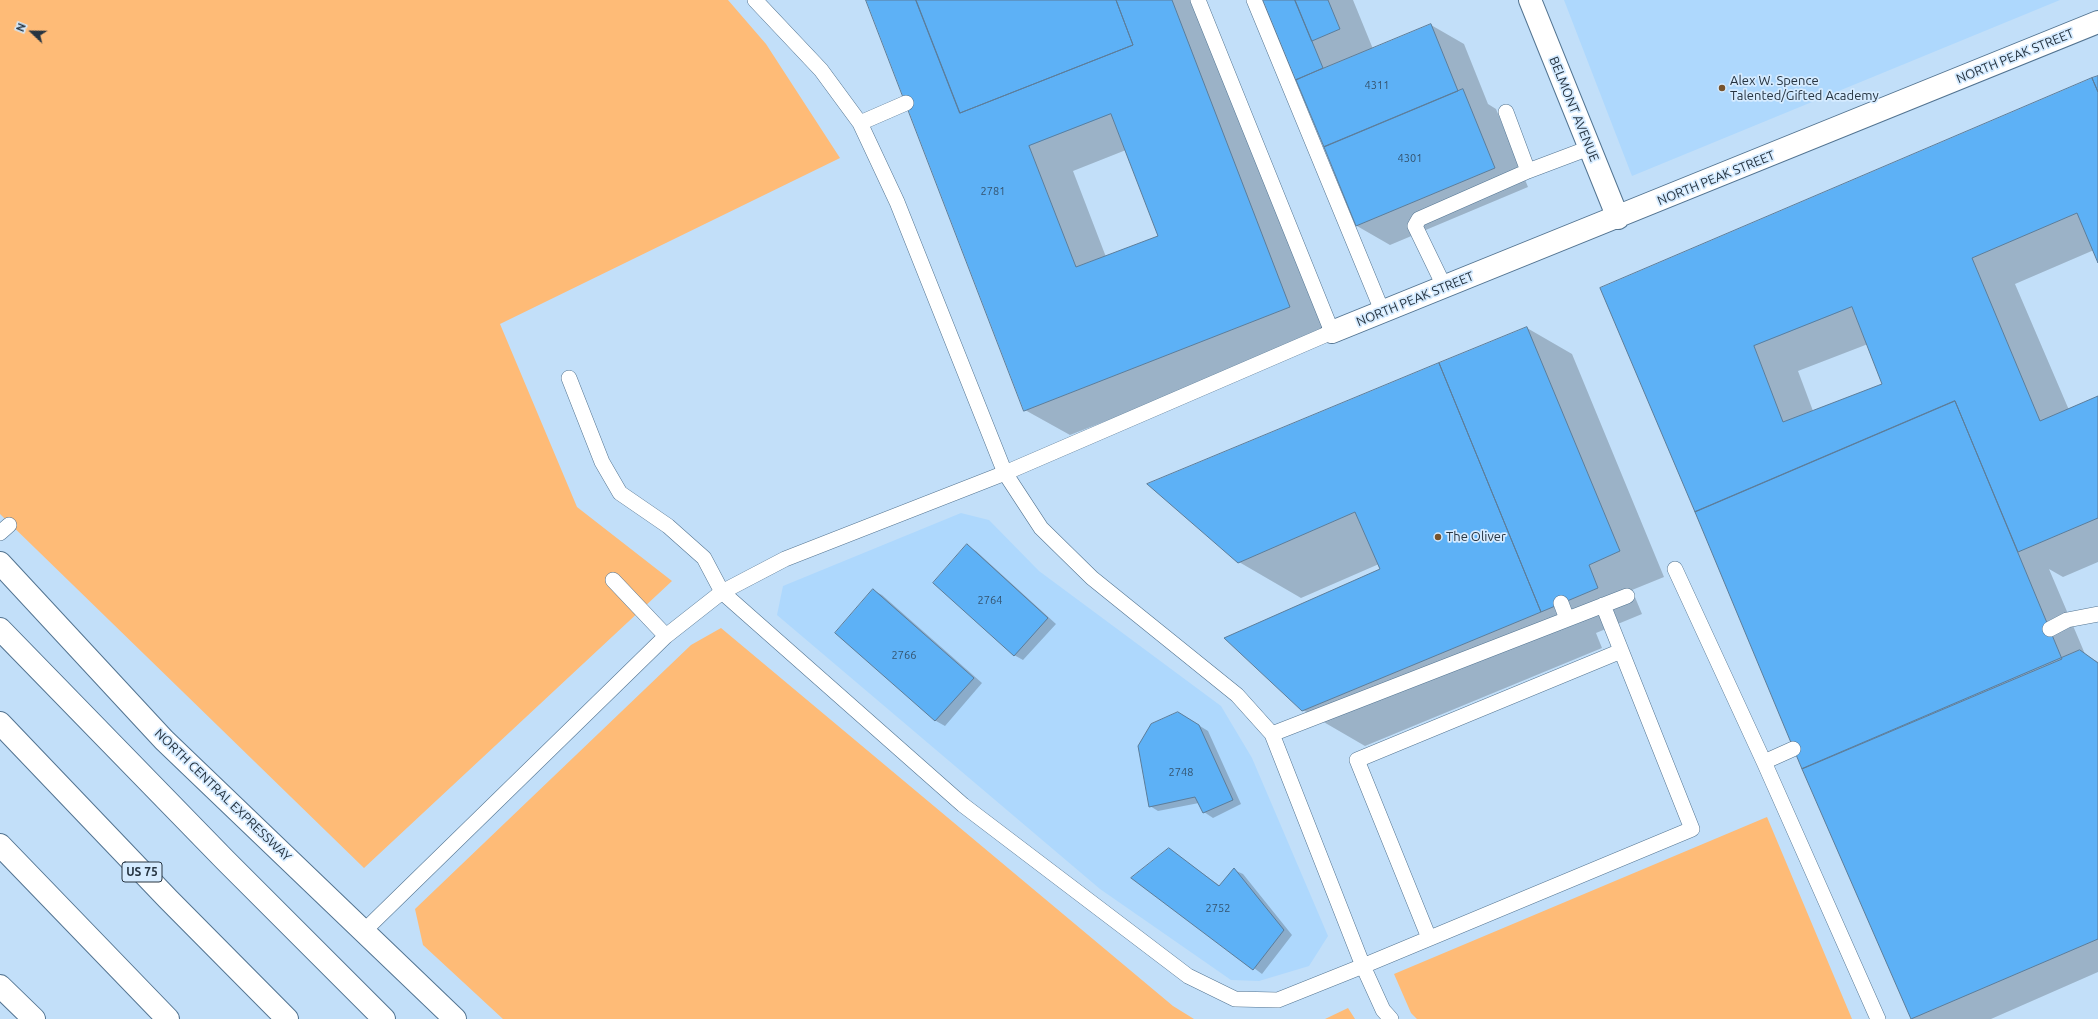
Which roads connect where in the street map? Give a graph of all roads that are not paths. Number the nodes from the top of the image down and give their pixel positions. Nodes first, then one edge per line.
1 (755, 0) edge
2 (1198, 0) edge
3 (1254, 0) edge
4 (1530, 0) edge
5 (2098, 22) edge
6 (906, 103) dead end
7 (1506, 112) dead end
8 (860, 123) junction
9 (1590, 148) junction
10 (1528, 171) junction
11 (1618, 218) junction
12 (1445, 288) junction
13 (1383, 313) junction
14 (1332, 332) junction
15 (570, 378) dead end
16 (1005, 473) junction
17 (0, 563) edge
18 (1675, 569) dead end
19 (613, 580) dead end
20 (722, 592) junction
21 (1627, 596) dead end
22 (1562, 603) dead end
23 (1603, 605) junction
24 (2098, 614) edge
25 (1567, 619) junction
26 (0, 629) edge
27 (2050, 629) dead end
28 (666, 636) junction
29 (1621, 650) junction
30 (0, 723) edge
31 (1272, 734) junction
32 (1793, 749) dead end
33 (1764, 762) junction
34 (0, 845) edge
35 (364, 931) junction
36 (1429, 938) junction
37 (1363, 966) junction
38 (0, 986) edge
39 (34, 1019) edge
40 (168, 1019) edge
41 (287, 1019) edge
42 (384, 1019) edge
43 (455, 1019) edge
44 (1391, 1019) edge
45 (1878, 1019) edge

1 - 8 lane
2 - 14 lane
3 - 13 lane
4 - 9 main road, BELMONT AVENUE
5 - 11 main road, NORTH PEAK STREET
6 - 8 lane
7 - 10 lane
8 - 16 lane
9 - 10 lane
9 - 11 main road, BELMONT AVENUE
10 - 12 lane
11 - 12 main road, NORTH PEAK STREET
12 - 13 main road, NORTH PEAK STREET
13 - 14 main road, NORTH PEAK STREET
14 - 16 lane
15 - 20 lane
16 - 20 lane
16 - 31 lane
17 - 35 main road, NORTH CENTRAL EXPRESSWAY
18 - 33 lane
19 - 28 lane
20 - 28 lane
20 - 37 lane
21 - 23 lane
22 - 25 lane
23 - 25 lane
23 - 29 lane
24 - 27 lane
25 - 31 lane
26 - 42 main road
28 - 35 lane
29 - 36 lane
29 - 36 lane
30 - 41 main road, US 75
31 - 37 lane
32 - 33 lane
33 - 45 lane
34 - 40 main road
35 - 43 main road, NORTH CENTRAL EXPRESSWAY
36 - 37 lane
37 - 44 lane
38 - 39 main road

